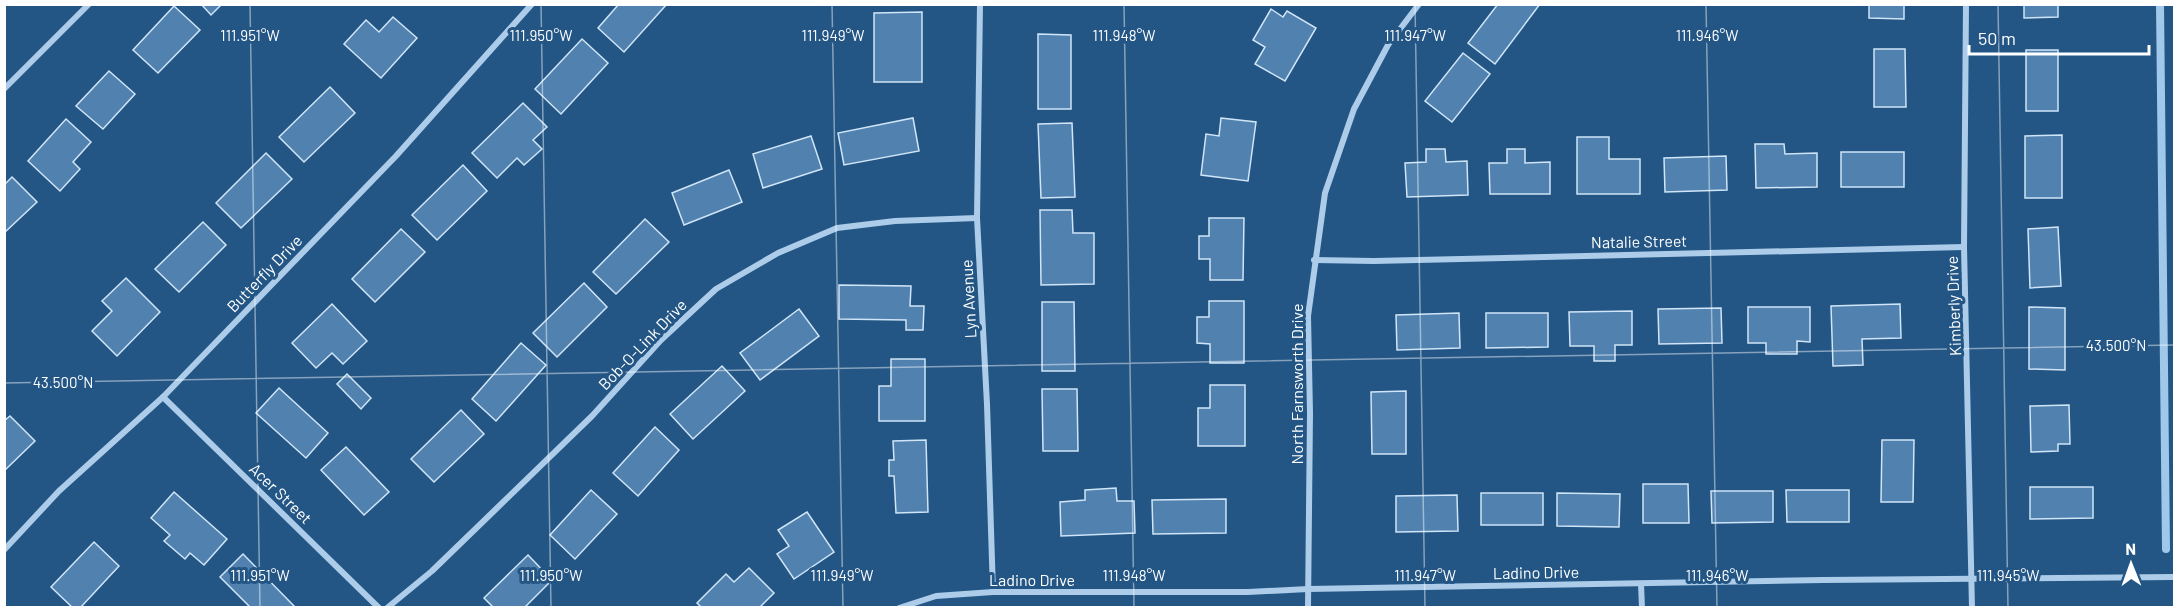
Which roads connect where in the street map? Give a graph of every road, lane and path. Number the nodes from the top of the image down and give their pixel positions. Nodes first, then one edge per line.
1 (90, 4) edge
2 (532, 4) edge
3 (980, 4) edge
4 (1419, 4) edge
5 (1966, 4) edge
6 (4, 89) edge
7 (977, 218) junction
8 (1964, 247) junction
9 (1314, 260) junction
10 (164, 397) junction
11 (4, 550) edge
12 (2175, 577) edge
13 (1972, 579) junction
14 (1641, 584) junction
15 (1308, 589) junction
16 (993, 592) junction
17 (379, 608) edge
18 (387, 608) edge
19 (899, 608) edge
20 (1308, 608) edge
21 (1642, 608) edge
22 (1972, 608) edge

1 - 6 street
2 - 10 street, Butterfly Drive
3 - 7 street, Lyn Avenue
4 - 9 street, North Farnsworth Drive
5 - 8 street, Kimberly Drive
7 - 16 street, Lyn Avenue
7 - 18 street, Bob-O-Link Drive
8 - 9 street, Natalie Street
8 - 13 street, Kimberly Drive
9 - 15 street, North Farnsworth Drive
10 - 11 street, Butterfly Drive
10 - 17 street, Acer Street
12 - 13 street, Ladino Drive
13 - 14 street, Ladino Drive
13 - 22 street, Kimberly Drive
14 - 15 street, Ladino Drive
14 - 21 street
15 - 16 street, Ladino Drive
15 - 20 street, North Farnsworth Drive
16 - 19 street, Ladino Drive

